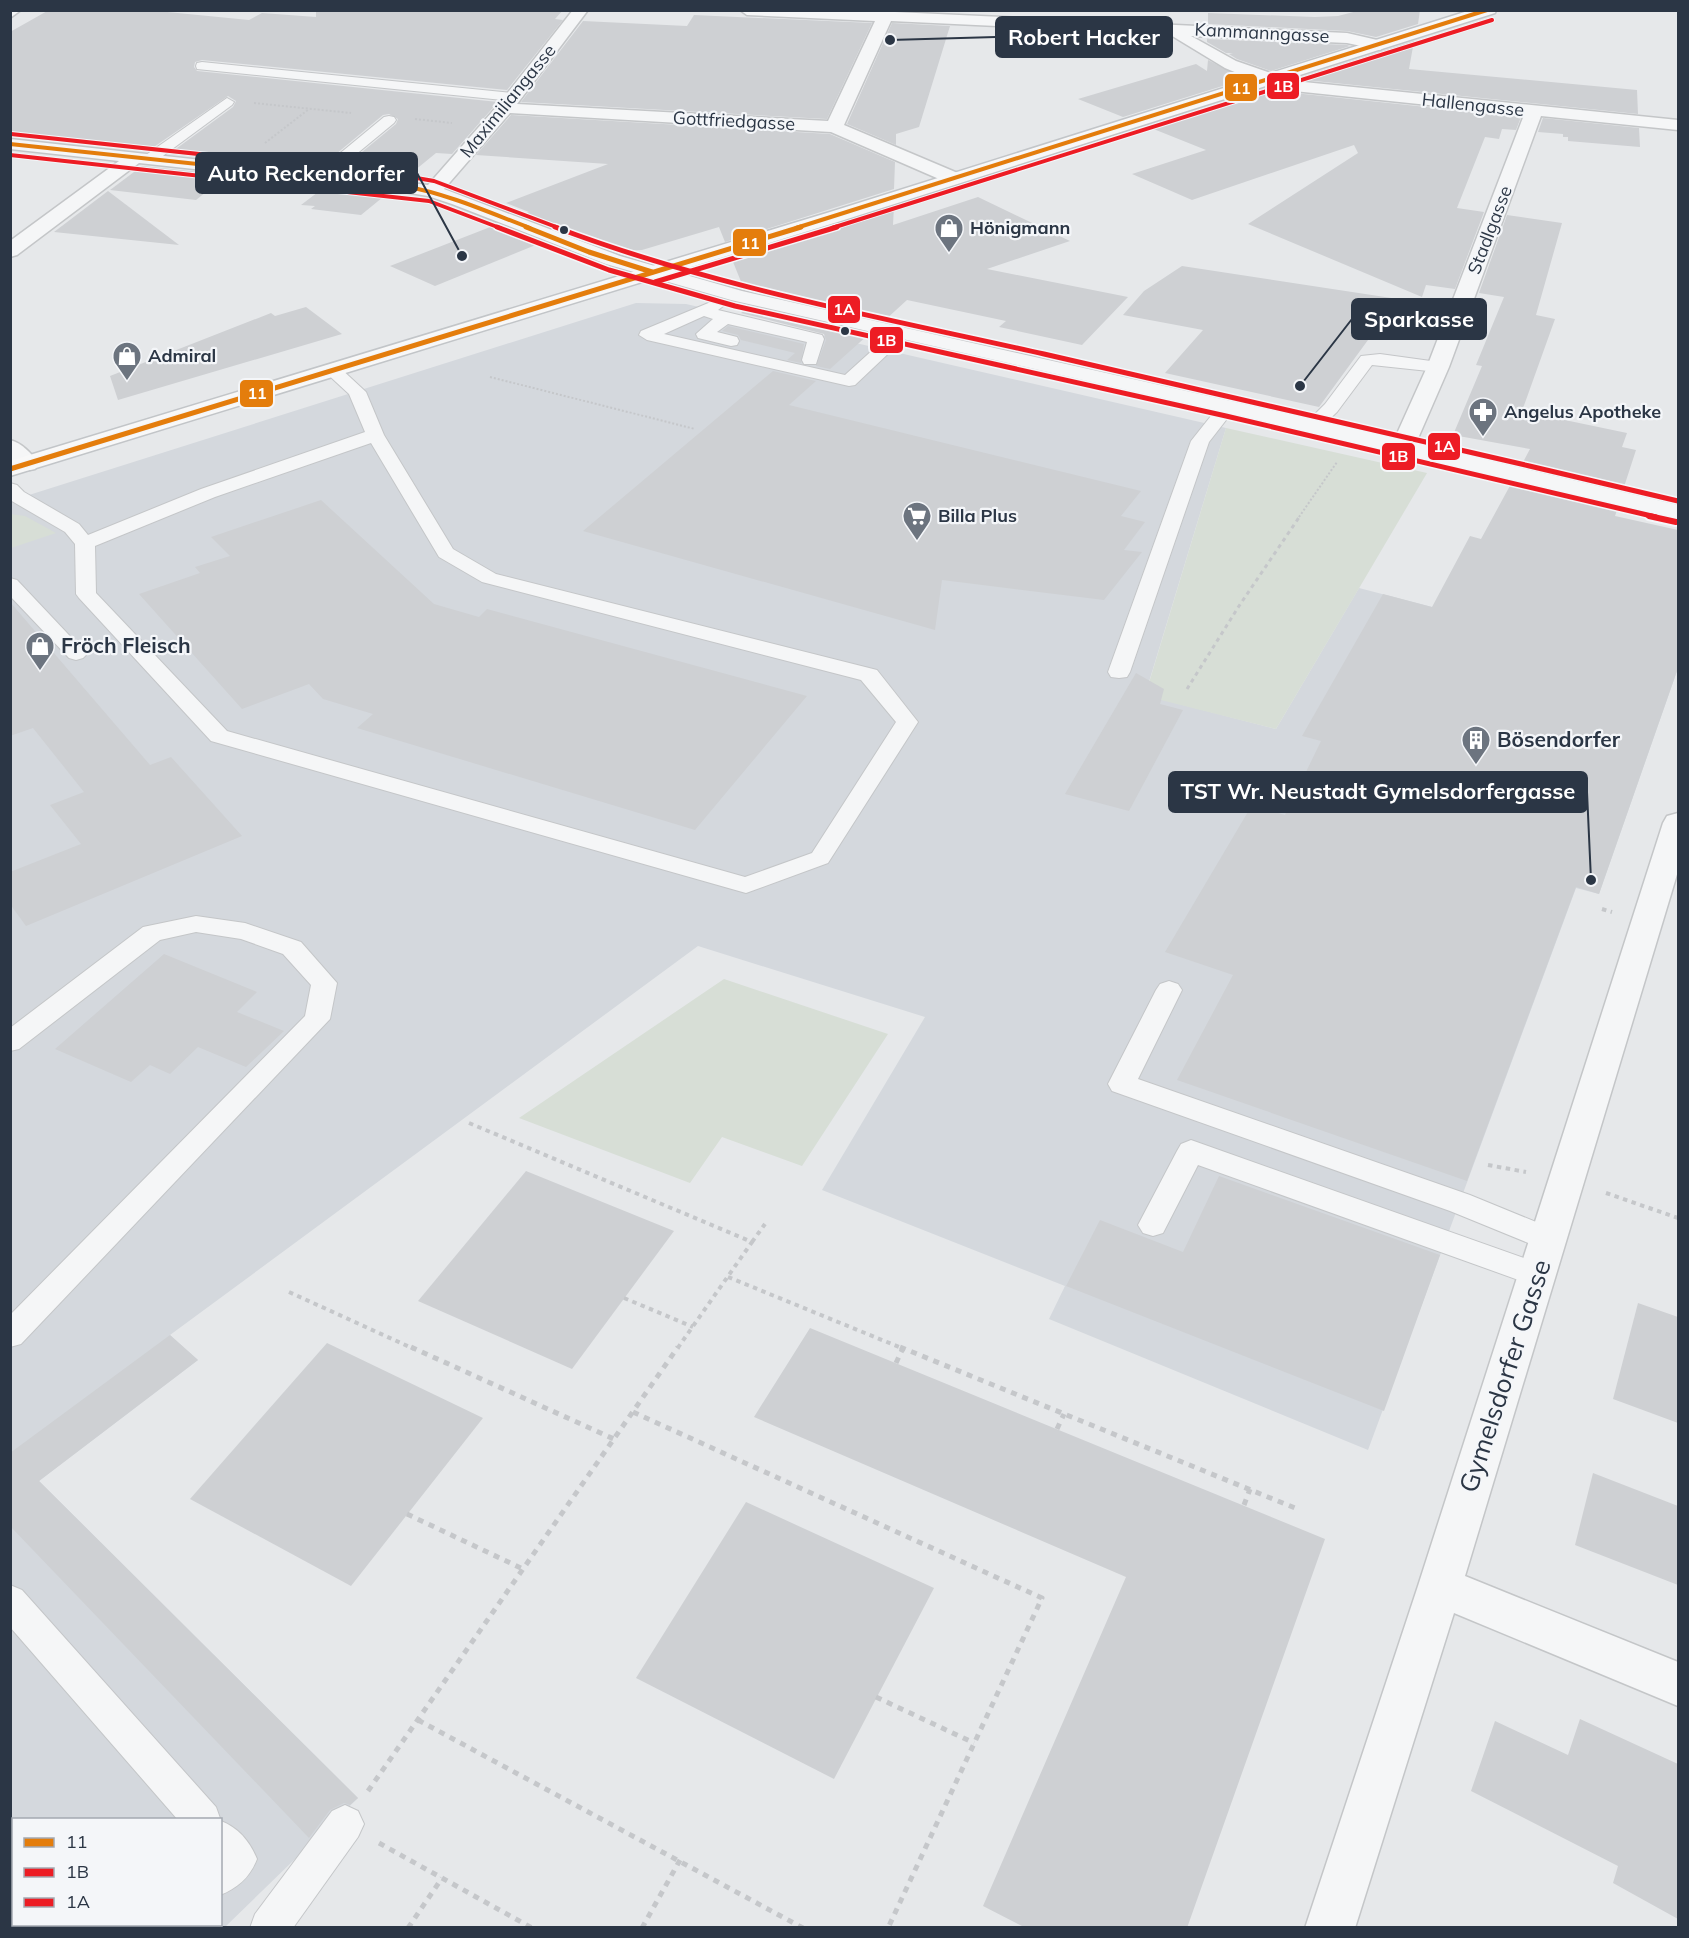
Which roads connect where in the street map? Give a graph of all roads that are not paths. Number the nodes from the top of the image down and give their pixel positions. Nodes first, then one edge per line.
1 (14, 10) edge
2 (581, 10) edge
3 (747, 10) edge
4 (1489, 10) edge
5 (10, 13) edge
6 (887, 13) edge
7 (1172, 23) junction
8 (1380, 45) junction
9 (202, 66) dead end
10 (1267, 80) junction
11 (227, 102) dead end
12 (509, 103) junction
13 (1534, 111) junction
14 (389, 120) dead end
15 (1678, 125) edge
16 (834, 127) junction
17 (10, 144) edge
18 (143, 158) junction
19 (321, 177) junction
20 (953, 178) junction
21 (432, 191) junction
22 (10, 251) edge
23 (652, 272) junction
24 (738, 296) junction
25 (704, 311) junction
26 (725, 318) junction
27 (903, 332) junction
28 (810, 360) junction
29 (1438, 367) junction
30 (332, 370) junction
31 (850, 381) junction
32 (1228, 406) junction
33 (1312, 426) junction
34 (375, 435) junction
35 (10, 447) edge
36 (1403, 447) junction
37 (19, 466) edge
38 (10, 489) edge
39 (1678, 512) edge
40 (85, 543) junction
41 (10, 584) edge
42 (76, 654) dead end
43 (1119, 672) dead end
44 (1678, 823) edge
45 (1169, 990) dead end
46 (10, 1042) edge
47 (1153, 1225) dead end
48 (1543, 1257) junction
49 (10, 1335) edge
50 (1440, 1586) junction
51 (10, 1601) edge
52 (1678, 1684) edge
53 (202, 1818) edge
54 (345, 1824) road end
55 (222, 1841) edge
56 (222, 1874) edge
57 (268, 1928) edge
58 (1330, 1928) edge

1 - 5 street
2 - 12 street, Maximiliangasse
3 - 6 street, Kammanngasse
4 - 8 main road
6 - 7 street, Kammanngasse
6 - 16 street
7 - 8 street, Kammanngasse
7 - 10 street, Hallengasse
8 - 10 main road
9 - 12 lane
10 - 13 street, Hallengasse
10 - 20 main road
11 - 18 lane
12 - 16 street, Gottfriedgasse
12 - 21 street, Maximiliangasse
13 - 15 street, Hallengasse
13 - 29 street, Stadlgasse
14 - 19 lane
16 - 20 street, Gottfriedgasse
17 - 18 street
18 - 19 street
18 - 22 street
19 - 21 street
20 - 23 main road
21 - 23 street
23 - 24 street
23 - 30 main road
24 - 25 lane
24 - 27 street
25 - 26 lane
25 - 31 lane
26 - 28 lane
26 - 28 lane
27 - 31 lane
27 - 32 street
28 - 31 lane
29 - 33 lane
29 - 36 street, Stadlgasse
30 - 34 lane
30 - 37 main road
32 - 33 street
32 - 43 lane
33 - 36 street
34 - 40 lane
34 - 40 lane
35 - 37 street
36 - 39 street
38 - 40 lane
41 - 42 lane
44 - 48 street, Gymelsdorfer Gasse
45 - 48 lane
46 - 49 lane
47 - 48 lane
48 - 50 street, Gymelsdorfer Gasse
50 - 52 street
50 - 58 street, Gymelsdorfer Gasse
51 - 53 lane
54 - 57 lane
55 - 56 lane

